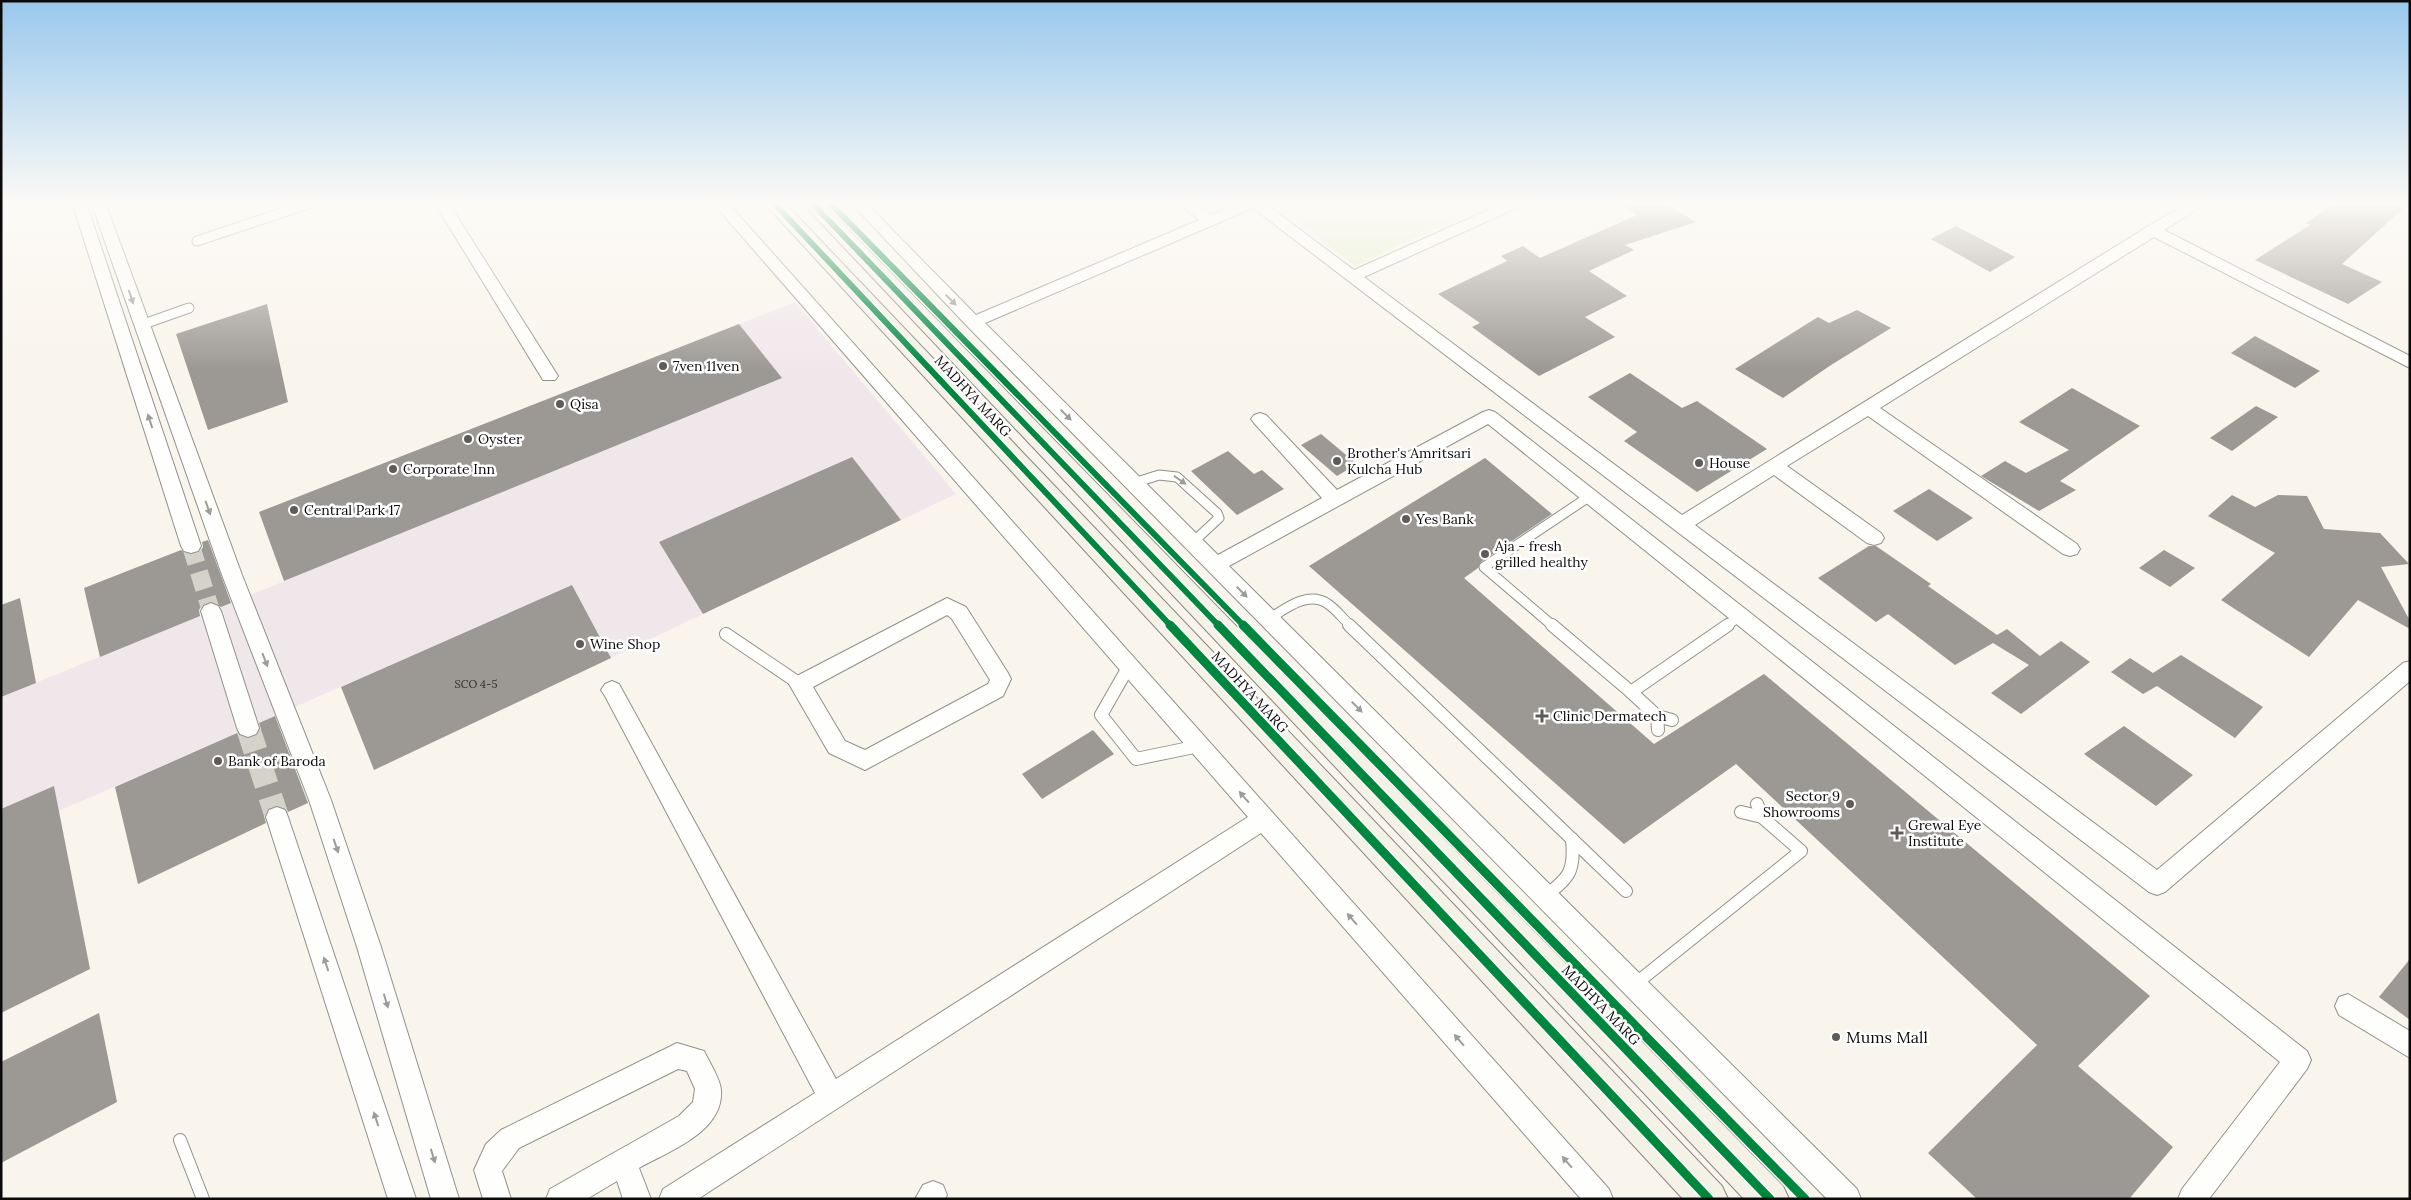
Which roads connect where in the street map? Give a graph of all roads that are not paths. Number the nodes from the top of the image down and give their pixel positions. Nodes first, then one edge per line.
1 (97, 258) edge
2 (118, 258) edge
3 (476, 258) edge
4 (768, 258) edge
5 (826, 258) edge
6 (865, 258) edge
7 (911, 258) edge
8 (1123, 258) edge
9 (1329, 258) edge
10 (1393, 258) edge
11 (2107, 258) edge
12 (2206, 258) edge
13 (1353, 276) junction
14 (189, 308) dead end
15 (973, 322) junction
16 (141, 325) junction
17 (2410, 363) edge
18 (549, 376) dead end
19 (1868, 408) junction
20 (1260, 419) dead end
21 (1774, 466) junction
22 (1134, 483) junction
23 (1590, 496) junction
24 (1335, 500) junction
25 (1681, 524) junction
26 (1874, 538) dead end
27 (1193, 542) junction
28 (191, 546) tunnel mouth
29 (2070, 549) dead end
30 (1215, 565) junction
31 (211, 611) tunnel mouth
32 (1740, 616) junction
33 (1269, 619) junction
34 (726, 634) dead end
35 (1129, 666) junction
36 (2410, 669) edge
37 (800, 684) junction
38 (612, 690) dead end
39 (1631, 692) junction
40 (1657, 716) junction
41 (1672, 720) dead end
42 (248, 728) tunnel mouth
43 (1658, 730) dead end
44 (1199, 746) junction
45 (1757, 804) dead end
46 (1741, 812) dead end
47 (277, 817) tunnel mouth
48 (1762, 817) junction
49 (1264, 819) junction
50 (1572, 839) junction
51 (1626, 891) dead end
52 (1545, 896) junction
53 (1634, 985) junction
54 (2348, 1006) dead end
55 (2410, 1046) edge
56 (831, 1097) junction
57 (180, 1140) dead end
58 (623, 1162) junction
59 (1588, 1195) edge
60 (203, 1199) edge
61 (402, 1199) edge
62 (445, 1199) edge
63 (497, 1199) edge
64 (560, 1199) edge
65 (637, 1199) edge
66 (673, 1199) edge
67 (1709, 1199) edge
68 (1770, 1199) edge
69 (1847, 1199) edge
70 (2192, 1199) edge

28 -> 1 street
2 -> 16 street
3 - 18 street
4 - 35 street
5 - 67 main road, MADHYA MARG
6 - 68 main road, MADHYA MARG
7 -> 15 street
8 - 15 street
9 - 13 street
10 - 13 street
11 - 19 street
12 - 17 street
13 - 25 street
14 - 16 lane
15 -> 22 street
16 -> 62 street
19 - 21 street
19 - 29 street
20 - 24 street
21 - 25 street
21 - 26 street
22 - 27 street
22 -> 27 lane
23 - 24 street
23 - 32 street
23 - 39 lane
24 - 30 street
25 - 36 street
27 - 30 street
30 -> 33 street
31 - 42 street
32 - 39 lane
32 - 70 street
33 - 50 lane
33 -> 52 street
34 - 37 lane
35 - 44 street
35 - 44 lane
37 - 37 street
38 - 56 street
39 - 40 lane
40 - 41 lane
40 - 43 lane
49 -> 44 street
45 - 48 lane
46 - 48 lane
61 -> 47 street
48 - 53 lane
49 - 56 street
59 -> 49 street
50 - 51 lane
50 - 52 lane
52 - 53 street
53 - 69 street
54 - 55 street
56 - 66 street
57 - 60 lane
58 - 63 street
58 - 64 street
58 - 65 street

